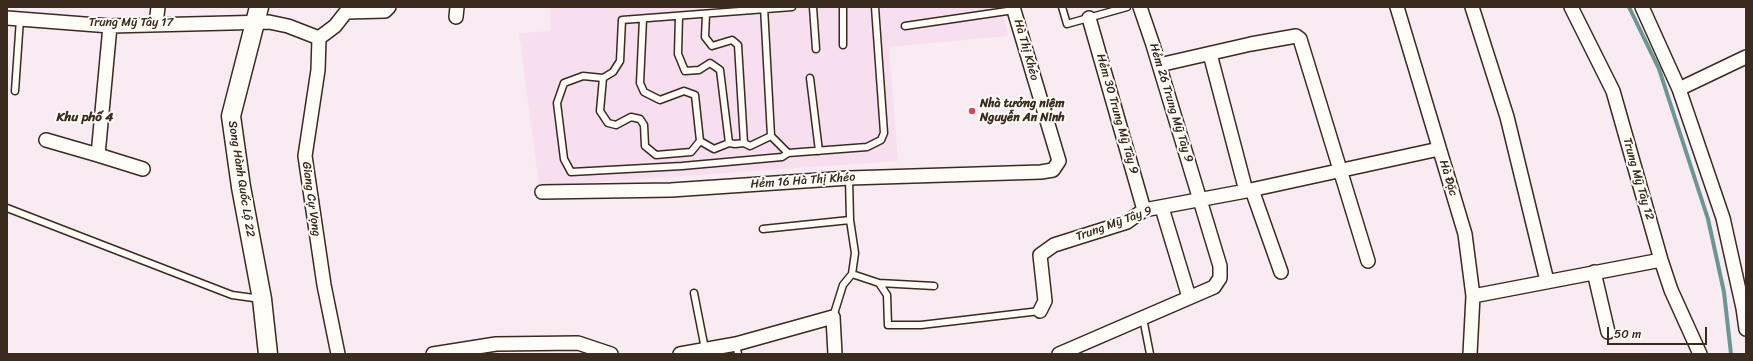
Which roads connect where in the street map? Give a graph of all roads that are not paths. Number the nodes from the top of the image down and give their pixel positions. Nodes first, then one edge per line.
1 (158, 7) edge
2 (390, 7) edge
3 (792, 7) edge
4 (813, 7) edge
5 (843, 7) edge
6 (875, 7) edge
7 (1062, 7) edge
8 (1127, 7) edge
9 (1140, 7) edge
10 (1396, 7) edge
11 (1472, 7) edge
12 (1571, 7) edge
13 (1642, 7) edge
14 (764, 8) edge
15 (347, 9) edge
16 (1014, 9) edge
17 (257, 14) edge
18 (706, 14) junction
19 (679, 16) junction
20 (7, 18) edge
21 (1089, 18) junction
22 (20, 19) junction
23 (643, 19) junction
24 (156, 24) junction
25 (110, 26) junction
26 (905, 26) dead end
27 (319, 38) junction
28 (843, 45) dead end
29 (816, 49) dead end
30 (1210, 54) junction
31 (1746, 57) edge
32 (1159, 65) junction
33 (603, 78) junction
34 (810, 78) dead end
35 (1679, 89) junction
36 (15, 90) dead end
37 (771, 136) junction
38 (46, 140) dead end
39 (700, 141) junction
40 (729, 143) junction
41 (744, 143) junction
42 (1439, 149) junction
43 (819, 151) junction
44 (788, 153) junction
45 (98, 156) junction
46 (1059, 161) joint
47 (143, 169) dead end
48 (1339, 171) junction
49 (848, 178) junction
50 (1249, 190) junction
51 (542, 192) dead end
52 (1200, 200) junction
53 (7, 208) edge
54 (1162, 208) junction
55 (1144, 210) junction
56 (850, 220) junction
57 (763, 229) dead end
58 (1661, 260) junction
59 (1368, 261) dead end
60 (1280, 272) dead end
61 (1594, 272) junction
62 (852, 274) junction
63 (1547, 281) junction
64 (879, 283) junction
65 (934, 286) dead end
66 (694, 293) dead end
67 (1473, 296) junction
68 (1189, 297) junction
69 (262, 299) junction
70 (1745, 307) edge
71 (1040, 311) joint
72 (833, 317) junction
73 (1143, 318) junction
74 (1746, 329) edge
75 (1608, 332) dead end
76 (705, 349) junction
77 (737, 349) edge
78 (268, 354) edge
79 (338, 354) edge
80 (433, 354) edge
81 (611, 354) edge
82 (680, 354) edge
83 (835, 354) edge
84 (1059, 354) edge
85 (1150, 354) edge
86 (1470, 354) edge
87 (1700, 354) edge

1 - 24 street
2 - 15 street
3 - 14 lane
4 - 29 lane
5 - 28 lane
6 - 43 lane
7 - 21 lane
8 - 21 lane
9 - 32 street, Hẻm 26 Trung Mỹ Tây 9
10 - 42 street, Hà Đặc
11 - 63 street
12 - 58 street, Trung Mỹ Tây 12
13 - 35 street
14 - 18 lane
14 - 37 lane
15 - 27 street
16 - 26 lane
16 - 46 street, Hà Thị Khéo
17 - 24 street, Trung Mỹ Tây 17
17 - 27 street
17 - 69 street, Song Hành Quốc Lộ 22
18 - 19 lane
18 - 41 lane
19 - 23 lane
19 - 40 lane
20 - 22 street, Trung Mỹ Tây 17
21 - 55 street, Hẻm 30 Trung Mỹ Tây 9
22 - 25 street, Trung Mỹ Tây 17
22 - 36 lane
23 - 33 lane
23 - 39 lane
24 - 25 street, Trung Mỹ Tây 17
25 - 45 street
27 - 79 street, Giang Cự Vọng
30 - 32 street
30 - 48 street
30 - 50 street
31 - 35 street
32 - 52 street, Hẻm 26 Trung Mỹ Tây 9
33 - 39 lane
33 - 44 lane
34 - 43 lane
35 - 70 street
37 - 41 lane
37 - 44 lane
38 - 45 street
39 - 40 lane
40 - 41 lane
42 - 48 street, Trung Mỹ Tây 9
42 - 67 street, Hà Đặc
43 - 44 lane
45 - 47 street
46 - 49 street, Hẻm 16 Hà Thị Khéo
48 - 50 street, Trung Mỹ Tây 9
48 - 59 street
49 - 51 street, Hẻm 16 Hà Thị Khéo
49 - 56 lane
50 - 52 street, Trung Mỹ Tây 9
50 - 60 street
52 - 54 street, Trung Mỹ Tây 9
52 - 68 street, Hẻm 26 Trung Mỹ Tây 9
53 - 69 lane
54 - 55 street, Trung Mỹ Tây 9
54 - 68 street
55 - 71 street, Trung Mỹ Tây 9
56 - 57 lane
56 - 62 lane
58 - 61 street
58 - 87 street, Trung Mỹ Tây 12
61 - 63 street
61 - 75 street
62 - 64 lane
62 - 72 lane
63 - 67 street
64 - 65 lane
64 - 71 lane, Trung Mỹ Tây 9
66 - 76 lane
67 - 86 street, Hà Đặc
68 - 73 street, Hẻm 26 Trung Mỹ Tây 9
69 - 78 street, Song Hành Quốc Lộ 22
70 - 74 street
72 - 77 street
72 - 83 street
73 - 84 street, Hẻm 26 Trung Mỹ Tây 9
73 - 85 lane
76 - 77 street
76 - 82 street
80 - 81 street

